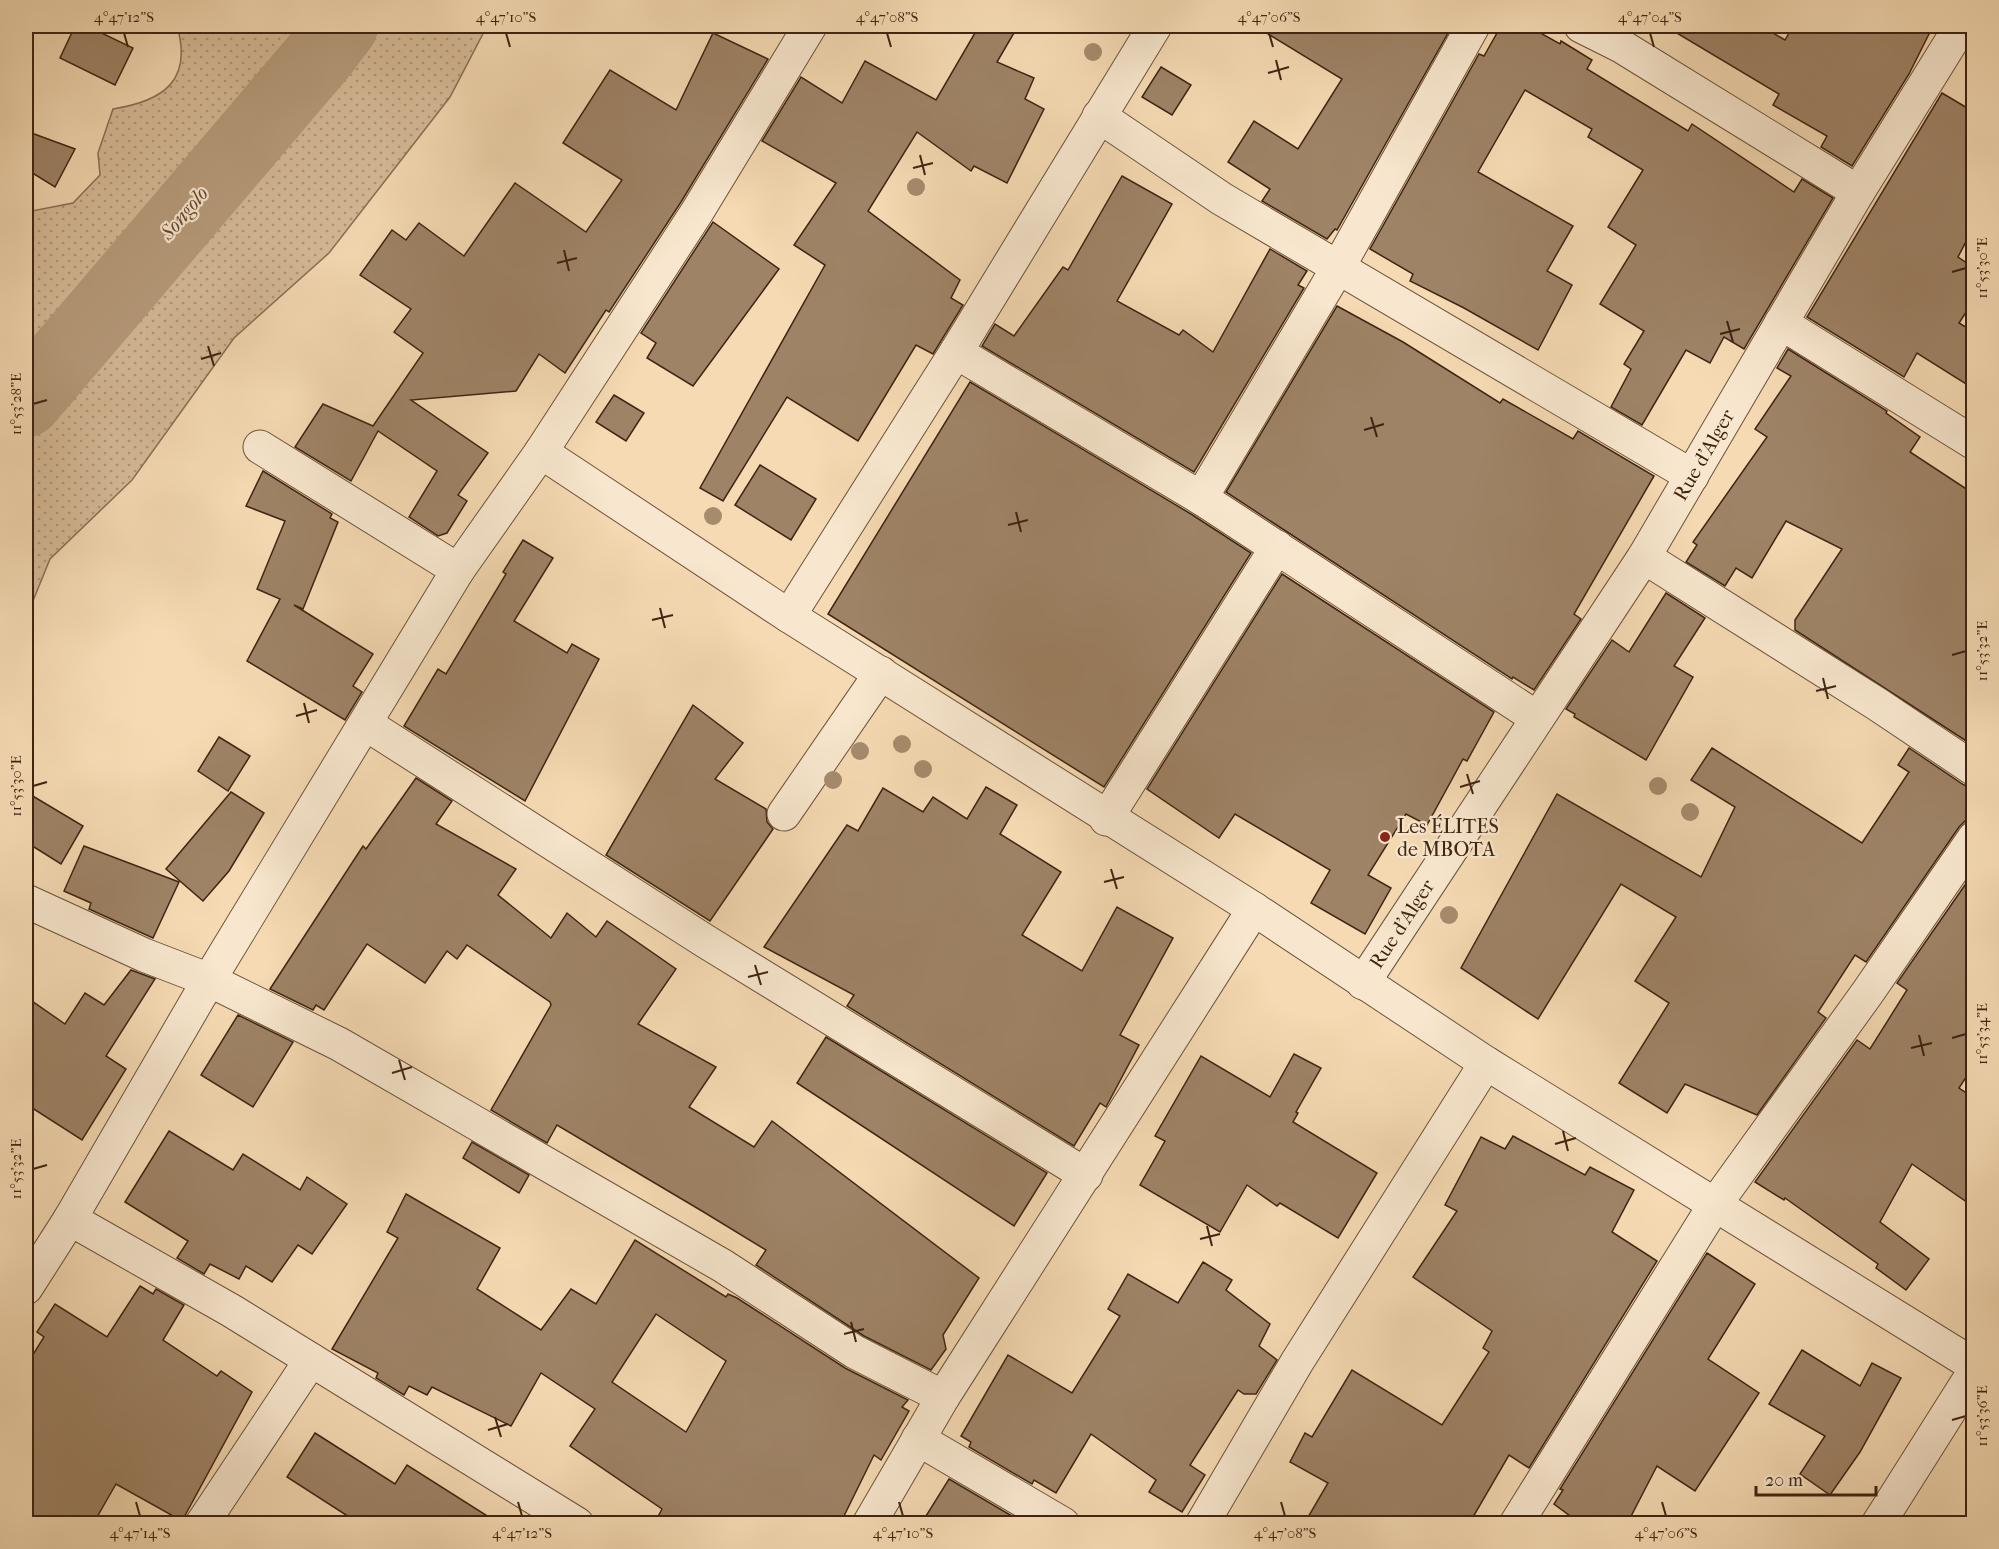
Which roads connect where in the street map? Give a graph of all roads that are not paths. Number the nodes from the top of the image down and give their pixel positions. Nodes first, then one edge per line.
1 (810, 26) edge
2 (1155, 26) edge
3 (1473, 26) edge
4 (1581, 26) edge
5 (1627, 36) edge
6 (1962, 39) edge
7 (1100, 116) junction
8 (1858, 192) junction
9 (1339, 266) junction
10 (1781, 323) junction
11 (956, 352) junction
12 (1974, 442) edge
13 (260, 447) dead end
14 (541, 452) junction
15 (1692, 476) junction
16 (1201, 498) junction
17 (1277, 547) junction
18 (1644, 557) junction
19 (458, 570) junction
20 (789, 616) junction
21 (880, 673) junction
22 (1537, 718) junction
23 (366, 724) junction
24 (1974, 768) edge
25 (784, 814) dead end
26 (1106, 819) junction
27 (1974, 838) edge
28 (26, 901) edge
29 (1254, 909) junction
30 (209, 980) junction
31 (1363, 983) junction
32 (1486, 1063) junction
33 (1086, 1175) junction
34 (1714, 1206) junction
35 (70, 1219) junction
36 (26, 1288) edge
37 (311, 1360) junction
38 (1974, 1365) edge
39 (1974, 1372) edge
40 (943, 1397) junction
41 (918, 1439) junction
42 (539, 1514) edge
43 (202, 1524) edge
44 (577, 1524) edge
45 (869, 1524) edge
46 (1063, 1524) edge
47 (1203, 1524) edge
48 (1516, 1524) edge
49 (1878, 1524) edge

1 - 14 street
2 - 7 street
3 - 9 street
4 - 5 street
5 - 8 street
6 - 8 street, Rue d'Alger
7 - 9 street
7 - 11 street
8 - 10 street, Rue d'Alger
9 - 15 street
9 - 16 street
10 - 12 street
10 - 15 street, Rue d'Alger
11 - 16 street
11 - 20 street
13 - 19 street
14 - 19 street
14 - 20 street
15 - 18 street, Rue d'Alger
16 - 17 street
17 - 22 street
17 - 26 street
18 - 22 street, Rue d'Alger
18 - 24 street
19 - 23 street
20 - 21 street
21 - 25 street
21 - 26 street
22 - 31 street, Rue d'Alger
23 - 30 street
23 - 33 street
26 - 29 street
27 - 34 street
28 - 30 street
29 - 31 street
29 - 33 street
30 - 35 street
30 - 40 street
31 - 32 street
32 - 34 street
32 - 47 street
33 - 40 street
34 - 38 street
34 - 48 street
35 - 36 street
35 - 37 street
37 - 42 street
37 - 43 street
39 - 49 street
40 - 41 street
41 - 45 street
41 - 46 street
42 - 44 street

